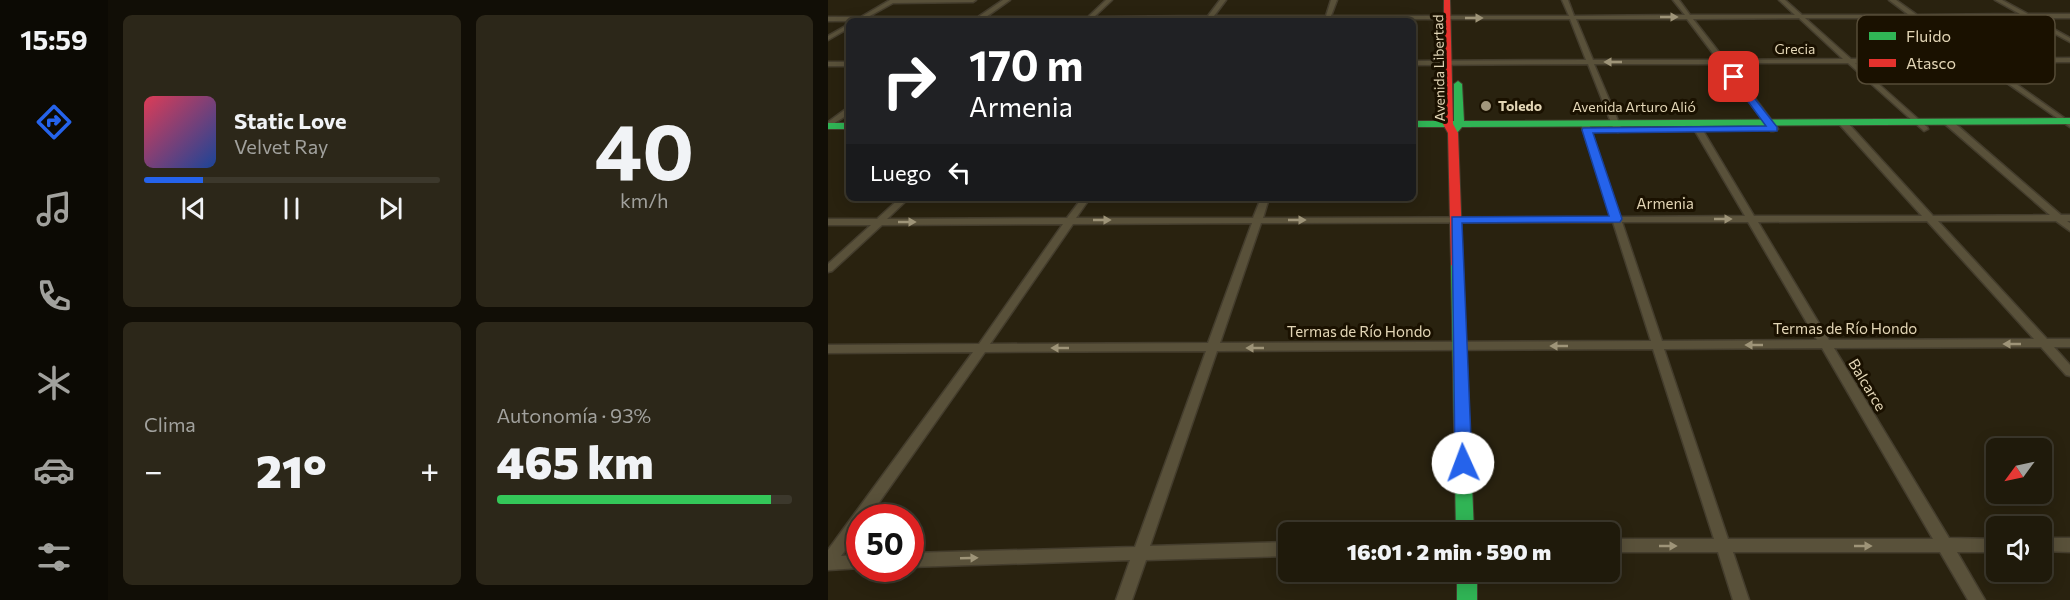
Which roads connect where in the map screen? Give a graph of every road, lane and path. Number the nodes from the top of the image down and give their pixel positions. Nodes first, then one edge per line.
1 (894, 0) edge
2 (973, 0) edge
3 (1007, 0) edge
4 (1109, 0) edge
5 (1223, 0) edge
6 (1334, 0) edge
7 (1447, 0) edge
8 (1454, 0) edge
9 (1565, 0) edge
10 (1676, 0) edge
11 (1782, 0) edge
12 (1892, 0) edge
13 (1998, 0) edge
14 (1913, 15) edge
15 (2025, 15) edge
16 (1689, 17) junction
17 (1800, 17) junction
18 (1857, 17) edge
19 (862, 18) edge
20 (981, 18) edge
21 (1093, 18) edge
22 (1210, 18) edge
23 (1328, 18) edge
24 (1451, 18) junction
25 (1572, 18) junction
26 (828, 19) edge
27 (1416, 19) edge
28 (846, 20) edge
29 (846, 28) edge
30 (2055, 32) edge
31 (828, 38) edge
32 (2070, 40) edge
33 (1849, 61) junction
34 (1857, 61) edge
35 (1589, 62) junction
36 (1722, 62) junction
37 (1416, 63) edge
38 (828, 64) edge
39 (846, 64) edge
40 (1452, 64) junction
41 (1857, 68) edge
42 (1874, 84) edge
43 (2013, 84) edge
44 (846, 113) edge
45 (1416, 124) edge
46 (2069, 124) edge
47 (828, 126) edge
48 (846, 126) edge
49 (1696, 126) junction
50 (1771, 126) junction
51 (1845, 126) junction
52 (1921, 126) junction
53 (1952, 126) junction
54 (1586, 127) junction
55 (1617, 127) junction
56 (1453, 128) junction
57 (1416, 130) edge
58 (828, 131) edge
59 (846, 131) edge
60 (901, 201) edge
61 (1084, 201) edge
62 (1264, 201) edge
63 (2059, 218) junction
64 (2070, 218) edge
65 (1616, 219) junction
66 (1750, 219) junction
67 (1930, 219) junction
68 (1070, 220) junction
69 (1257, 220) junction
70 (1456, 220) junction
71 (828, 222) edge
72 (879, 222) junction
73 (2070, 228) edge
74 (828, 269) edge
75 (2044, 343) junction
76 (2070, 343) edge
77 (1825, 345) junction
78 (1658, 346) junction
79 (1460, 347) junction
80 (982, 348) junction
81 (1212, 348) junction
82 (828, 349) edge
83 (2070, 372) edge
84 (870, 504) edge
85 (1465, 522) edge
86 (846, 538) edge
87 (1944, 545) junction
88 (1986, 545) edge
89 (2052, 545) edge
90 (2070, 545) edge
91 (1620, 546) edge
92 (1724, 546) junction
93 (1278, 549) edge
94 (1141, 552) junction
95 (924, 560) edge
96 (846, 562) edge
97 (828, 563) edge
98 (1467, 582) edge
99 (1124, 600) edge
100 (1467, 600) edge
101 (1742, 600) edge
102 (1977, 600) edge

1 - 2 street
1 - 19 street
3 - 20 street
4 - 21 street
5 - 22 street
6 - 23 street
7 - 24 main road, Avenida Libertad
8 - 24 main road, Avenida Libertad
9 - 25 street
10 - 16 street
11 - 17 street
12 - 14 street
13 - 15 street
16 - 17 street
25 -> 16 street
16 - 36 street
17 - 18 street
17 - 33 street
24 -> 25 street
24 - 27 street
24 - 40 main road, Avenida Libertad
25 - 35 street
26 - 28 street
29 - 31 street
30 - 32 street
33 - 34 street, Grecia
33 - 36 street, Grecia
33 - 41 street
36 -> 35 street, Grecia
35 - 40 street, Grecia
35 - 55 street
36 - 50 street
37 - 40 street, Grecia
38 - 39 street
40 - 56 main road, Avenida Libertad
42 - 52 street
43 - 46 street
44 - 47 street
45 - 56 main road, Avenida Arturo Alió
46 - 53 main road, Avenida Arturo Alió
47 - 48 main road
49 - 50 main road, Avenida Arturo Alió
49 - 55 main road, Avenida Arturo Alió
49 - 66 street, Balcarce
50 - 51 main road, Avenida Arturo Alió
51 - 52 main road, Avenida Arturo Alió
51 - 67 street
52 - 53 main road, Avenida Arturo Alió
53 - 63 street
54 - 55 main road, Avenida Arturo Alió
54 - 56 main road, Avenida Arturo Alió
54 - 65 street
56 - 57 main road, Avenida Arturo Alió
56 - 70 main road, Avenida Libertad
58 - 59 main road
60 - 72 street
61 - 68 street
62 - 69 street
63 - 64 street, Armenia
63 - 67 street, Armenia
63 - 73 street
65 -> 66 street, Armenia
65 - 70 street, Armenia
65 - 78 street
66 - 67 street, Armenia
66 - 77 street, Balcarce
67 - 75 street
68 -> 69 street, Armenia
72 -> 68 street, Armenia
68 - 80 street
69 -> 70 street, Armenia
69 - 81 street
70 - 79 main road, Avenida Libertad
71 - 72 street, Armenia
72 - 74 street
75 - 76 street, Termas de Río Hondo
75 -> 77 street, Termas de Río Hondo
75 - 83 street
77 -> 78 street, Termas de Río Hondo
77 - 87 street, Balcarce
78 -> 79 street, Termas de Río Hondo
78 - 92 street
79 -> 81 street, Termas de Río Hondo
79 - 85 main road, Avenida Libertad
81 -> 80 street, Termas de Río Hondo
80 - 82 street, Termas de Río Hondo
80 - 84 street
81 - 94 street
86 - 97 street
87 - 88 street
92 -> 87 street
87 - 102 street, Balcarce
89 - 90 street
91 -> 92 street
92 - 101 street
93 - 94 street
95 -> 94 street
94 - 99 street
96 - 97 street
98 - 100 main road

